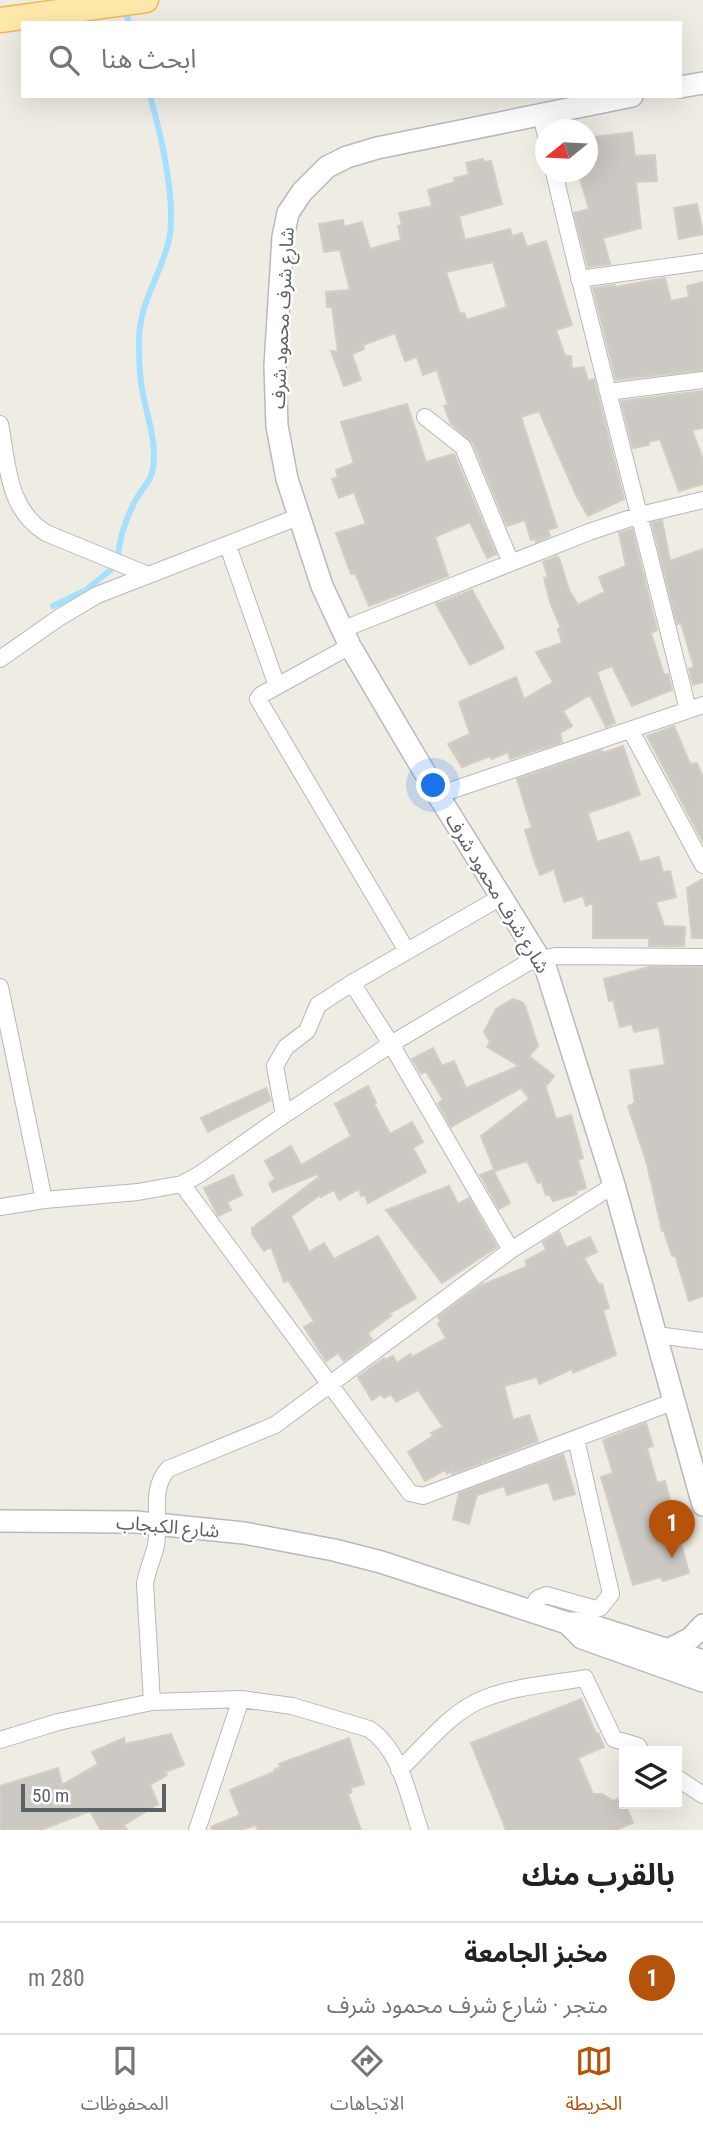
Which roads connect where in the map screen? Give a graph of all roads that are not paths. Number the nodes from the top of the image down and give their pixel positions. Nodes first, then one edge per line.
1 (146, 0) edge
2 (0, 20) edge
3 (703, 83) edge
4 (682, 88) edge
5 (626, 98) edge
6 (561, 119) edge
7 (535, 126) edge
8 (556, 182) edge
9 (703, 262) edge
10 (579, 279) junction
11 (703, 380) edge
12 (608, 392) junction
13 (425, 417) dead end
14 (0, 424) edge
15 (703, 500) edge
16 (640, 515) junction
17 (298, 517) junction
18 (228, 546) junction
19 (510, 563) junction
20 (148, 575) junction
21 (346, 638) junction
22 (0, 659) edge
23 (276, 686) junction
24 (696, 707) edge
25 (631, 731) junction
26 (438, 795) junction
27 (703, 866) edge
28 (501, 897) junction
29 (407, 951) junction
30 (703, 957) edge
31 (541, 958) junction
32 (352, 983) junction
33 (0, 987) edge
34 (391, 1044) junction
35 (284, 1115) junction
36 (182, 1184) junction
37 (614, 1185) junction
38 (44, 1200) junction
39 (0, 1208) edge
40 (511, 1250) junction
41 (657, 1335) junction
42 (703, 1341) edge
43 (329, 1384) junction
44 (675, 1401) junction
45 (576, 1439) junction
46 (702, 1500) edge
47 (0, 1521) edge
48 (157, 1525) junction
49 (531, 1610) junction
50 (567, 1623) junction
51 (703, 1625) edge
52 (668, 1650) junction
53 (703, 1661) edge
54 (703, 1681) edge
55 (241, 1699) junction
56 (152, 1702) junction
57 (0, 1740) edge
58 (638, 1746) edge
59 (399, 1770) junction
60 (682, 1781) edge
61 (703, 1795) edge
62 (197, 1830) edge
63 (420, 1830) edge

1 - 2 main road
3 - 4 street
5 - 6 street, شارع شرف محمود شرف
7 - 17 street, شارع شرف محمود شرف
8 - 10 street
9 - 10 street
10 - 12 street
11 - 12 street
12 - 16 street
13 - 19 street
14 - 20 street
15 - 16 street
16 - 19 street
16 - 24 street
17 - 18 street
17 - 21 street, شارع شرف محمود شرف
18 - 20 street
18 - 23 street
19 - 21 street
20 - 22 street
21 - 23 street
21 - 26 street, شارع شرف محمود شرف
23 - 29 street
24 - 25 street
25 - 26 street
25 - 27 street
26 - 28 street, شارع شرف محمود شرف
28 - 29 street
28 - 31 street, شارع شرف محمود شرف
29 - 32 street
30 - 31 street
31 - 34 street
31 - 37 street, شارع شرف محمود شرف
32 - 34 street
32 - 35 street
33 - 38 street
34 - 35 street
34 - 40 street
35 - 36 street
36 - 38 street
36 - 43 street
37 - 40 street
37 - 41 street, شارع شرف محمود شرف
38 - 39 street
40 - 43 street
41 - 42 street
41 - 44 street, شارع شرف محمود شرف
43 - 45 street
43 - 48 street
44 - 45 street
44 - 46 street, شارع شرف محمود شرف
45 - 49 street
47 - 48 street, شارع الكبجاب
48 - 49 street, شارع الكبجاب
48 - 56 street
49 - 50 street, شارع الكبجاب
50 - 52 street
50 - 54 street
51 - 52 street
52 - 53 street
55 - 56 street
55 - 59 street
55 - 62 street
56 - 57 street
58 - 59 street
59 - 63 street
60 - 61 street

